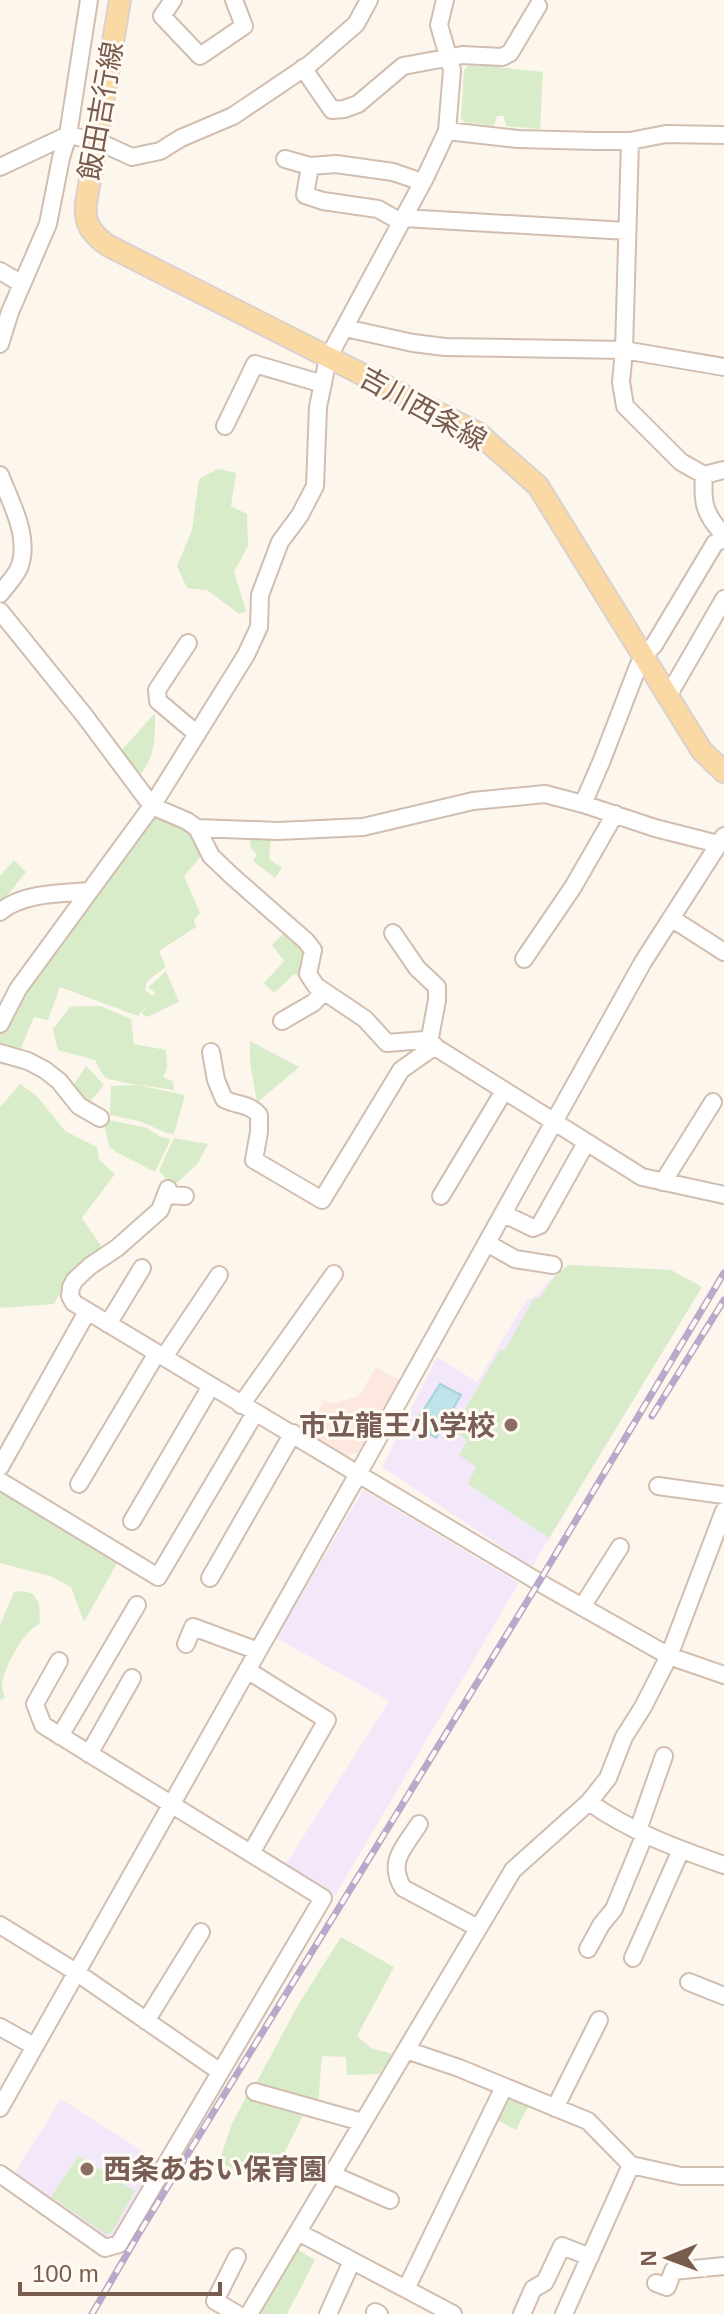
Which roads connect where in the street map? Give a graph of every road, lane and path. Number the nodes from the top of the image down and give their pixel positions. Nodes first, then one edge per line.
1 (89, 0) edge
2 (120, 0) edge
3 (173, 0) edge
4 (234, 0) edge
5 (369, 0) edge
6 (445, 0) edge
7 (538, 6) dead end
8 (449, 58) junction
9 (303, 68) junction
10 (447, 131) junction
11 (68, 135) junction
12 (724, 135) edge
13 (97, 141) junction
14 (630, 141) junction
15 (285, 159) dead end
16 (310, 166) junction
17 (0, 167) edge
18 (422, 182) junction
19 (402, 220) junction
20 (87, 223) joint
21 (627, 231) junction
22 (0, 271) edge
23 (22, 284) junction
24 (5, 312) edge
25 (345, 328) junction
26 (0, 344) edge
27 (624, 350) junction
28 (328, 358) junction
29 (724, 367) edge
30 (323, 384) junction
31 (225, 426) dead end
32 (724, 470) edge
33 (0, 475) edge
34 (704, 475) junction
35 (724, 537) edge
36 (0, 594) edge
37 (724, 599) edge
38 (0, 611) edge
39 (188, 643) dead end
40 (643, 656) junction
41 (668, 696) junction
42 (197, 734) junction
43 (724, 772) edge
44 (583, 804) junction
45 (152, 806) junction
46 (615, 814) junction
47 (197, 828) junction
48 (721, 840) edge
49 (90, 891) junction
50 (0, 912) edge
51 (671, 918) junction
52 (393, 933) dead end
53 (724, 952) edge
54 (524, 959) dead end
55 (323, 993) junction
56 (282, 1021) dead end
57 (0, 1024) edge
58 (432, 1045) junction
59 (211, 1052) dead end
60 (0, 1053) edge
61 (504, 1091) junction
62 (713, 1102) dead end
63 (100, 1118) dead end
64 (555, 1123) junction
65 (586, 1143) junction
66 (663, 1182) junction
67 (724, 1195) edge
68 (185, 1196) dead end
69 (441, 1196) dead end
70 (504, 1214) junction
71 (487, 1243) junction
72 (553, 1265) dead end
73 (142, 1268) dead end
74 (334, 1274) dead end
75 (219, 1275) dead end
76 (87, 1312) junction
77 (108, 1324) junction
78 (161, 1355) junction
79 (211, 1386) junction
80 (248, 1409) junction
81 (293, 1433) junction
82 (0, 1467) edge
83 (358, 1474) junction
84 (0, 1481) edge
85 (79, 1484) dead end
86 (658, 1486) dead end
87 (724, 1495) edge
88 (724, 1511) edge
89 (132, 1521) dead end
90 (620, 1547) dead end
91 (210, 1578) dead end
92 (137, 1605) dead end
93 (582, 1607) junction
94 (186, 1644) dead end
95 (258, 1651) junction
96 (669, 1656) junction
97 (59, 1661) dead end
98 (247, 1670) junction
99 (724, 1675) edge
100 (132, 1678) dead end
101 (60, 1736) junction
102 (89, 1754) junction
103 (664, 1756) dead end
104 (589, 1802) junction
105 (173, 1804) junction
106 (419, 1824) dead end
107 (642, 1832) junction
108 (681, 1850) junction
109 (251, 1853) junction
110 (724, 1865) edge
111 (0, 1925) edge
112 (478, 1928) junction
113 (201, 1932) dead end
114 (588, 1949) dead end
115 (633, 1958) dead end
116 (76, 1972) junction
117 (689, 1982) dead end
118 (724, 1996) edge
119 (599, 2020) dead end
120 (146, 2021) junction
121 (0, 2027) edge
122 (34, 2046) junction
123 (406, 2050) junction
124 (219, 2071) junction
125 (504, 2087) junction
126 (255, 2092) dead end
127 (0, 2108) edge
128 (555, 2108) junction
129 (362, 2122) junction
130 (631, 2165) junction
131 (0, 2174) edge
132 (331, 2174) junction
133 (724, 2176) edge
134 (390, 2200) dead end
135 (298, 2232) junction
136 (237, 2257) dead end
137 (590, 2257) junction
138 (352, 2261) junction
139 (724, 2266) edge
140 (656, 2283) dead end
141 (406, 2289) junction
142 (237, 2314) edge
143 (249, 2314) edge
144 (328, 2314) edge
145 (453, 2314) edge
146 (522, 2314) edge
147 (564, 2314) edge

1 - 11 street
2 - 13 main road, 飯田吉行線
3 - 4 street
5 - 9 street
6 - 8 street
7 - 8 street
8 - 9 street
8 - 10 street
9 - 13 street
10 - 14 street
10 - 18 street
11 - 13 street
11 - 17 street
11 - 23 street
12 - 14 street
13 - 20 main road, 飯田吉行線
14 - 21 street
15 - 16 street
16 - 18 street
16 - 19 street
18 - 19 street
19 - 21 street
19 - 25 street
20 - 28 main road, 吉川西条線
21 - 27 street
22 - 23 street
23 - 24 street
24 - 26 street
25 - 27 street
25 - 28 street
27 - 29 street
27 - 34 street
28 - 30 street
28 - 40 main road, 吉川西条線
30 - 31 street
30 - 42 street
32 - 34 street
33 - 36 street
34 - 35 street
35 - 40 street
37 - 41 street
38 - 45 street
39 - 42 street
40 - 41 main road, 吉川西条線
40 - 44 street
41 - 43 main road, 吉川西条線
42 - 45 street
44 - 46 street
44 - 47 street
45 - 47 street
45 - 49 street
46 - 48 street
46 - 54 street
47 - 55 street
48 - 51 street
49 - 50 street
49 - 57 street
51 - 53 street
51 - 64 street
52 - 58 street
55 - 56 street
55 - 58 street
58 - 59 street
58 - 61 street
60 - 63 street
61 - 64 street
61 - 69 street
62 - 66 street
64 - 65 street
64 - 70 street
65 - 66 street
65 - 70 street
66 - 67 street
68 - 76 street
70 - 71 street
71 - 72 street
71 - 83 street
73 - 77 street
74 - 80 street
75 - 78 street
76 - 77 street
76 - 82 street
77 - 78 street
78 - 79 street
78 - 85 street
79 - 80 street
79 - 89 street
80 - 81 street
80 - 84 street
81 - 83 street
81 - 91 street
83 - 93 street
83 - 95 street
86 - 87 street
88 - 96 street
90 - 93 street
92 - 101 street
93 - 96 street
94 - 95 street
95 - 98 street
96 - 99 street
96 - 104 street
97 - 101 street
98 - 105 street
98 - 109 street
100 - 102 street
101 - 102 street
102 - 105 street
103 - 107 street
104 - 107 street
104 - 112 street
105 - 109 street
105 - 116 street
106 - 112 street
107 - 108 street
107 - 114 street
108 - 110 street
108 - 115 street
109 - 124 street
111 - 116 street
112 - 123 street
113 - 120 street
116 - 120 street
116 - 122 street
117 - 118 street
119 - 128 street
120 - 124 street
121 - 122 street
122 - 127 street
123 - 125 street
123 - 129 street
124 - 131 street
125 - 128 street
125 - 141 street
126 - 129 street
128 - 130 street
129 - 132 street
130 - 133 street
130 - 137 street
132 - 134 street
132 - 135 street
135 - 138 street
135 - 143 street
136 - 142 street
137 - 146 street
137 - 147 street
138 - 141 street
138 - 144 street
139 - 140 street
141 - 145 street

